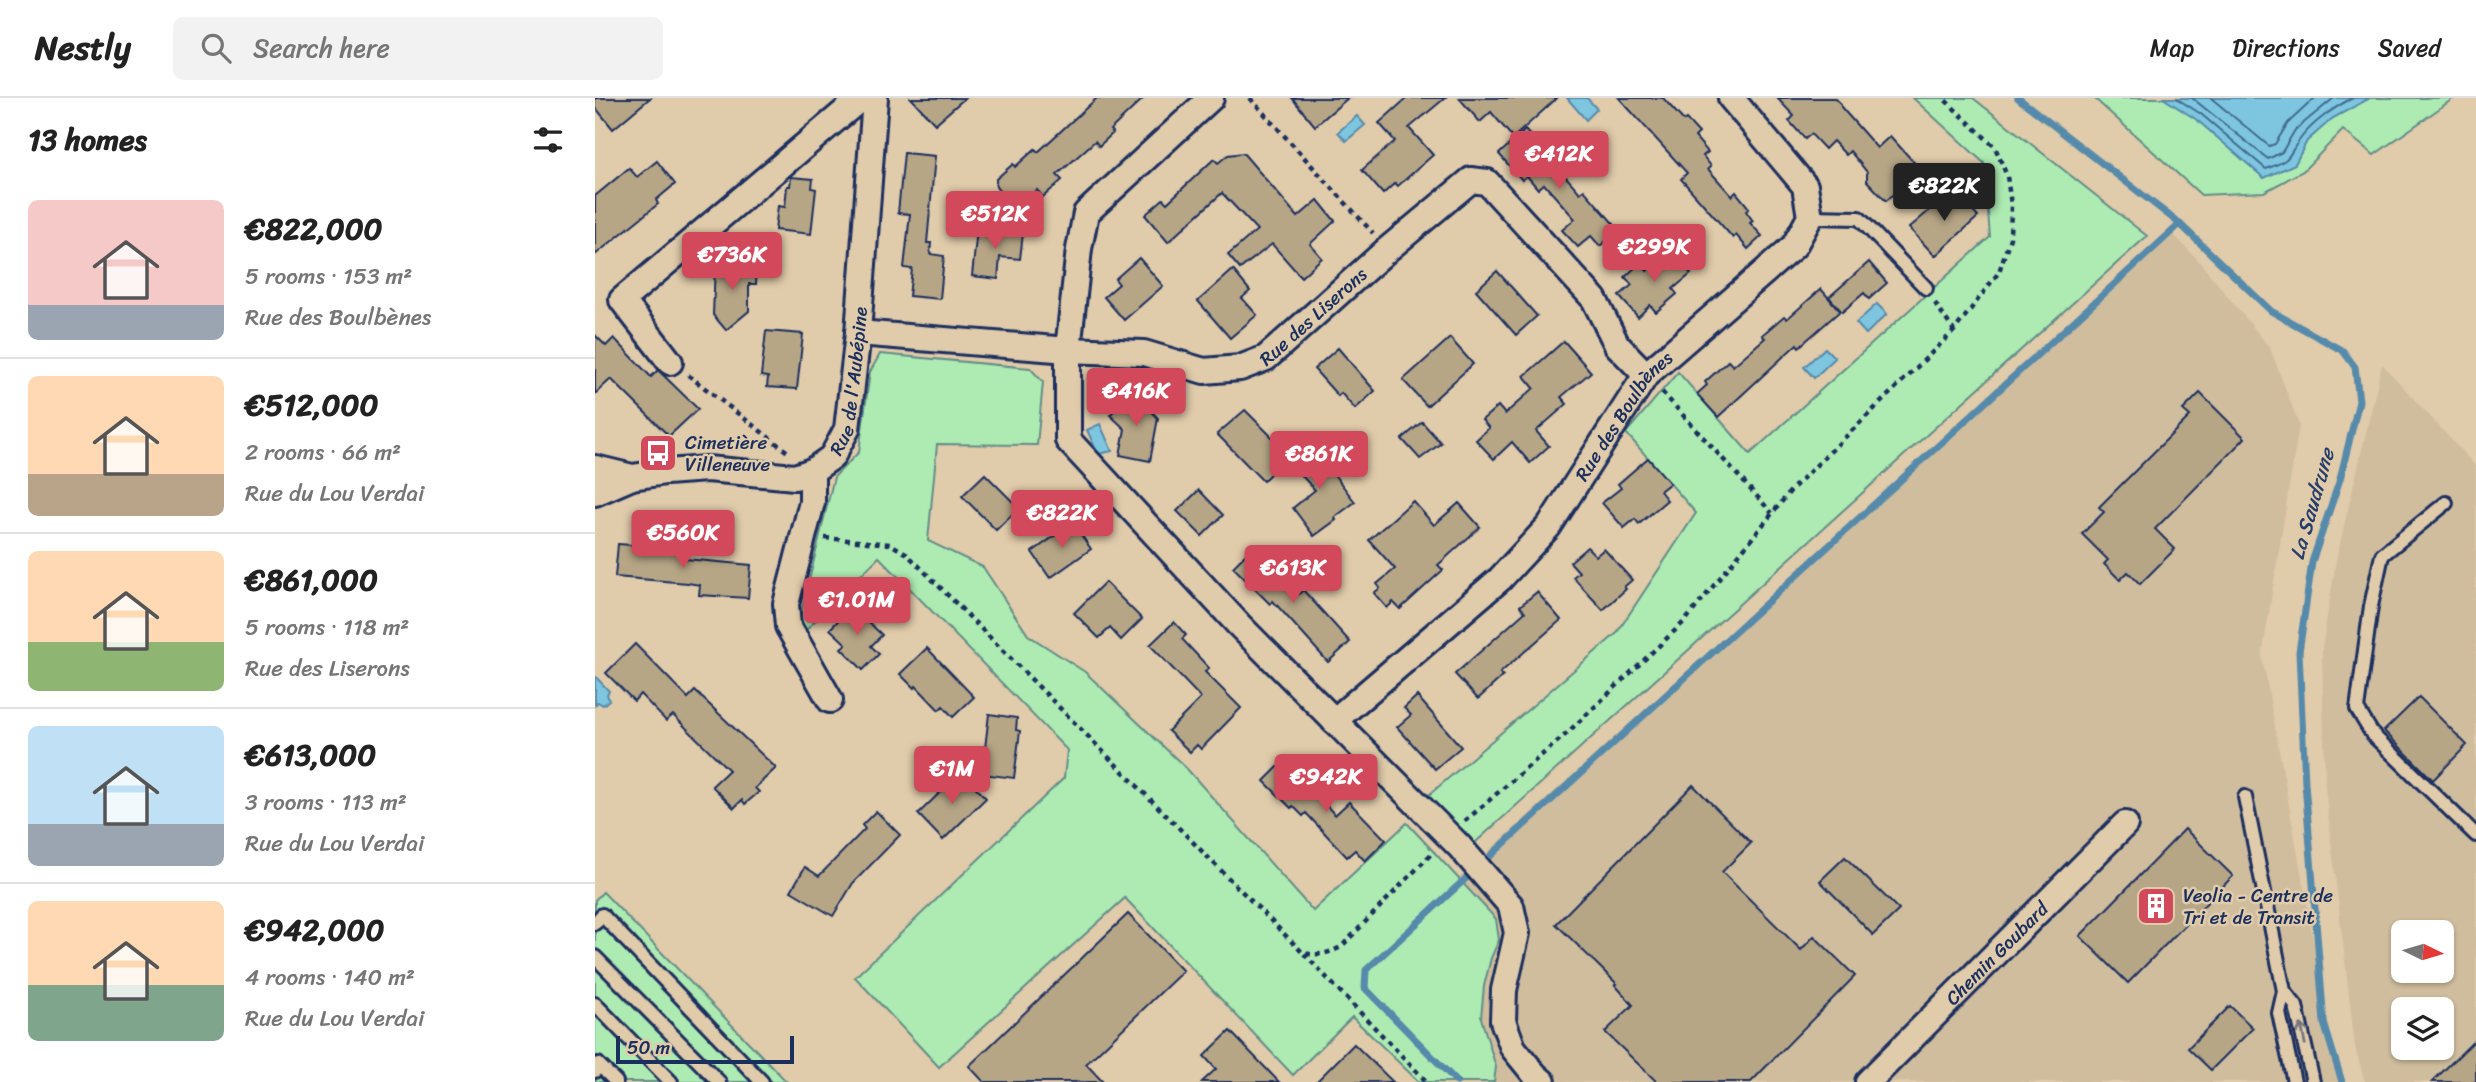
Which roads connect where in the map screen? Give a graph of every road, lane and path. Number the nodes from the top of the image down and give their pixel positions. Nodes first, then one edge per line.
1 (861, 98) edge
2 (875, 98) edge
3 (1211, 98) edge
4 (1250, 98) edge
5 (1731, 98) edge
6 (1943, 98) edge
7 (1810, 217) junction
8 (1388, 249) junction
9 (1926, 288) joint
10 (1954, 331) junction
11 (858, 333) junction
12 (1068, 351) junction
13 (670, 362) joint
14 (1646, 375) junction
15 (595, 468) edge
16 (812, 471) junction
17 (632, 477) junction
18 (595, 493) edge
19 (2447, 503) dead end
20 (1772, 513) junction
21 (827, 528) dead end
22 (830, 700) dead end
23 (1334, 721) junction
24 (2245, 797) dead end
25 (2125, 824) dead end
26 (2476, 835) edge
27 (1454, 842) junction
28 (595, 923) edge
29 (1303, 953) junction
30 (595, 957) edge
31 (2284, 991) junction
32 (595, 1004) edge
33 (595, 1070) edge
34 (1535, 1080) edge
35 (616, 1082) edge
36 (671, 1082) edge
37 (719, 1082) edge
38 (762, 1082) edge
39 (1427, 1082) edge
40 (1868, 1082) edge
41 (2294, 1082) edge
42 (2313, 1082) edge

1 - 13 street
2 - 11 street, Rue de l'Aubépine
3 - 12 street
4 - 8 path
5 - 7 street
6 - 10 path
7 - 9 lane
7 - 14 street, Rue des Boulbènes
8 - 12 street, Rue des Liserons
8 - 14 street, Rue des Liserons
9 - 10 path
10 - 20 path
11 - 12 street, Rue des Liserons
11 - 16 street, Rue de l'Aubépine
12 - 23 street
13 - 16 path
14 - 20 path
14 - 23 street, Rue des Boulbènes
15 - 17 street, Rue de l'Aubépine
16 - 17 street, Rue de l'Aubépine
16 - 22 street
17 - 18 street, Rue de l'Aubépine
19 - 26 lane
20 - 27 path
21 - 29 path
23 - 27 street
24 - 31 lane
25 - 40 street, Chemin Goubard
27 - 29 path
27 - 34 street
28 - 38 lane
29 - 39 path
30 - 37 lane
31 - 41 lane
42 -> 31 lane
32 - 36 lane
33 - 35 lane

